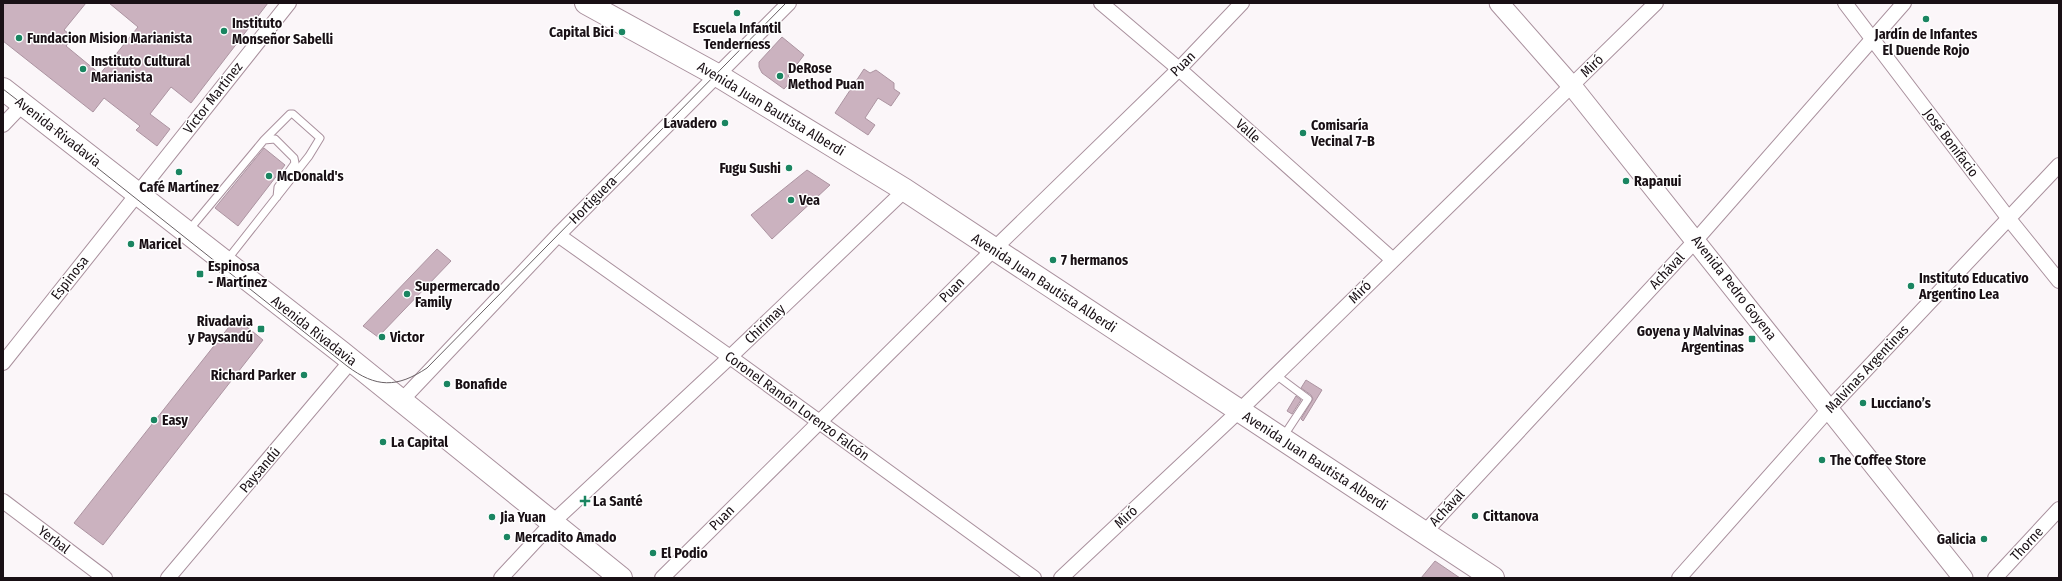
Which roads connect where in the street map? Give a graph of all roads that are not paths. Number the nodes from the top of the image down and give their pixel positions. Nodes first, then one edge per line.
1 (289, 3) edge
2 (586, 3) edge
3 (789, 3) edge
4 (1101, 3) edge
5 (1242, 3) edge
6 (1499, 3) edge
7 (1656, 3) edge
8 (1845, 3) edge
9 (1904, 3) edge
10 (1872, 39) junction
11 (1179, 69) junction
12 (716, 75) junction
13 (1572, 86) junction
14 (3, 89) edge
15 (23, 104) junction
16 (3, 125) edge
17 (264, 140) junction
18 (2059, 165) edge
19 (905, 190) junction
20 (138, 194) junction
21 (277, 197) junction
22 (2009, 219) junction
23 (187, 232) junction
24 (558, 235) junction
25 (1696, 240) junction
26 (993, 250) junction
27 (1393, 260) junction
28 (225, 262) junction
29 (2059, 281) edge
30 (730, 357) junction
31 (352, 361) junction
32 (3, 363) edge
33 (1276, 375) junction
34 (401, 401) junction
35 (1829, 409) junction
36 (1239, 411) junction
37 (819, 422) junction
38 (1281, 440) junction
39 (3, 501) edge
40 (2059, 509) edge
41 (553, 522) junction
42 (1424, 533) junction
43 (106, 578) edge
44 (168, 578) edge
45 (502, 578) edge
46 (621, 578) edge
47 (662, 578) edge
48 (1034, 578) edge
49 (1061, 578) edge
50 (1493, 578) edge
51 (1679, 578) edge
52 (1963, 578) edge
53 (1995, 578) edge

1 - 20 street, Víctor Martínez
2 - 12 main road, Avenida Juan Bautista Alberdi
3 - 12 street, Hortiguera
4 - 11 street, Valle
5 - 11 street, Puan
6 - 13 main road, Avenida Pedro Goyena
7 - 13 street, Miró
8 - 10 street, José Bonifacio
9 - 10 street, Achával
10 - 22 street, José Bonifacio
10 - 25 street, Achával
11 - 26 street, Puan
11 - 27 street, Valle
12 - 19 main road, Avenida Juan Bautista Alberdi
12 - 24 street, Hortiguera
13 - 25 main road, Avenida Pedro Goyena
13 - 27 street, Miró
14 - 15 main road, Avenida Rivadavia
15 - 16 street
15 - 20 main road, Avenida Rivadavia
17 - 21 lane
17 - 21 lane
17 - 23 lane
18 - 22 street, Malvinas Argentinas
19 - 26 main road, Avenida Juan Bautista Alberdi
19 - 30 street, Chirimay
20 - 23 main road, Avenida Rivadavia
20 - 32 street, Espinosa
21 - 28 lane
22 - 29 street, José Bonifacio
22 - 35 street, Malvinas Argentinas
23 - 28 main road, Avenida Rivadavia
24 - 30 street, Coronel Ramón Lorenzo Falcón
24 - 34 street, Hortiguera
25 - 35 main road, Avenida Pedro Goyena
25 - 42 street, Achával
26 - 36 main road, Avenida Juan Bautista Alberdi
26 - 37 street, Puan
27 - 33 street, Miró
28 - 31 main road, Avenida Rivadavia
30 - 37 street, Coronel Ramón Lorenzo Falcón
30 - 41 street, Chirimay
31 - 34 main road, Avenida Rivadavia
31 - 44 street, Paysandú
33 - 36 street, Miró
33 - 38 lane
34 - 41 main road, Avenida Rivadavia
35 - 51 street, Malvinas Argentinas
35 - 52 main road, Avenida Pedro Goyena
36 - 38 main road, Avenida Juan Bautista Alberdi
36 - 49 street, Miró
37 - 47 street, Puan
37 - 48 street, Coronel Ramón Lorenzo Falcón
38 - 42 main road, Avenida Juan Bautista Alberdi
39 - 43 street, Yerbal
40 - 53 street, Thorne
41 - 45 street, Chirimay
41 - 46 main road, Avenida Rivadavia
42 - 50 main road, Avenida Juan Bautista Alberdi

